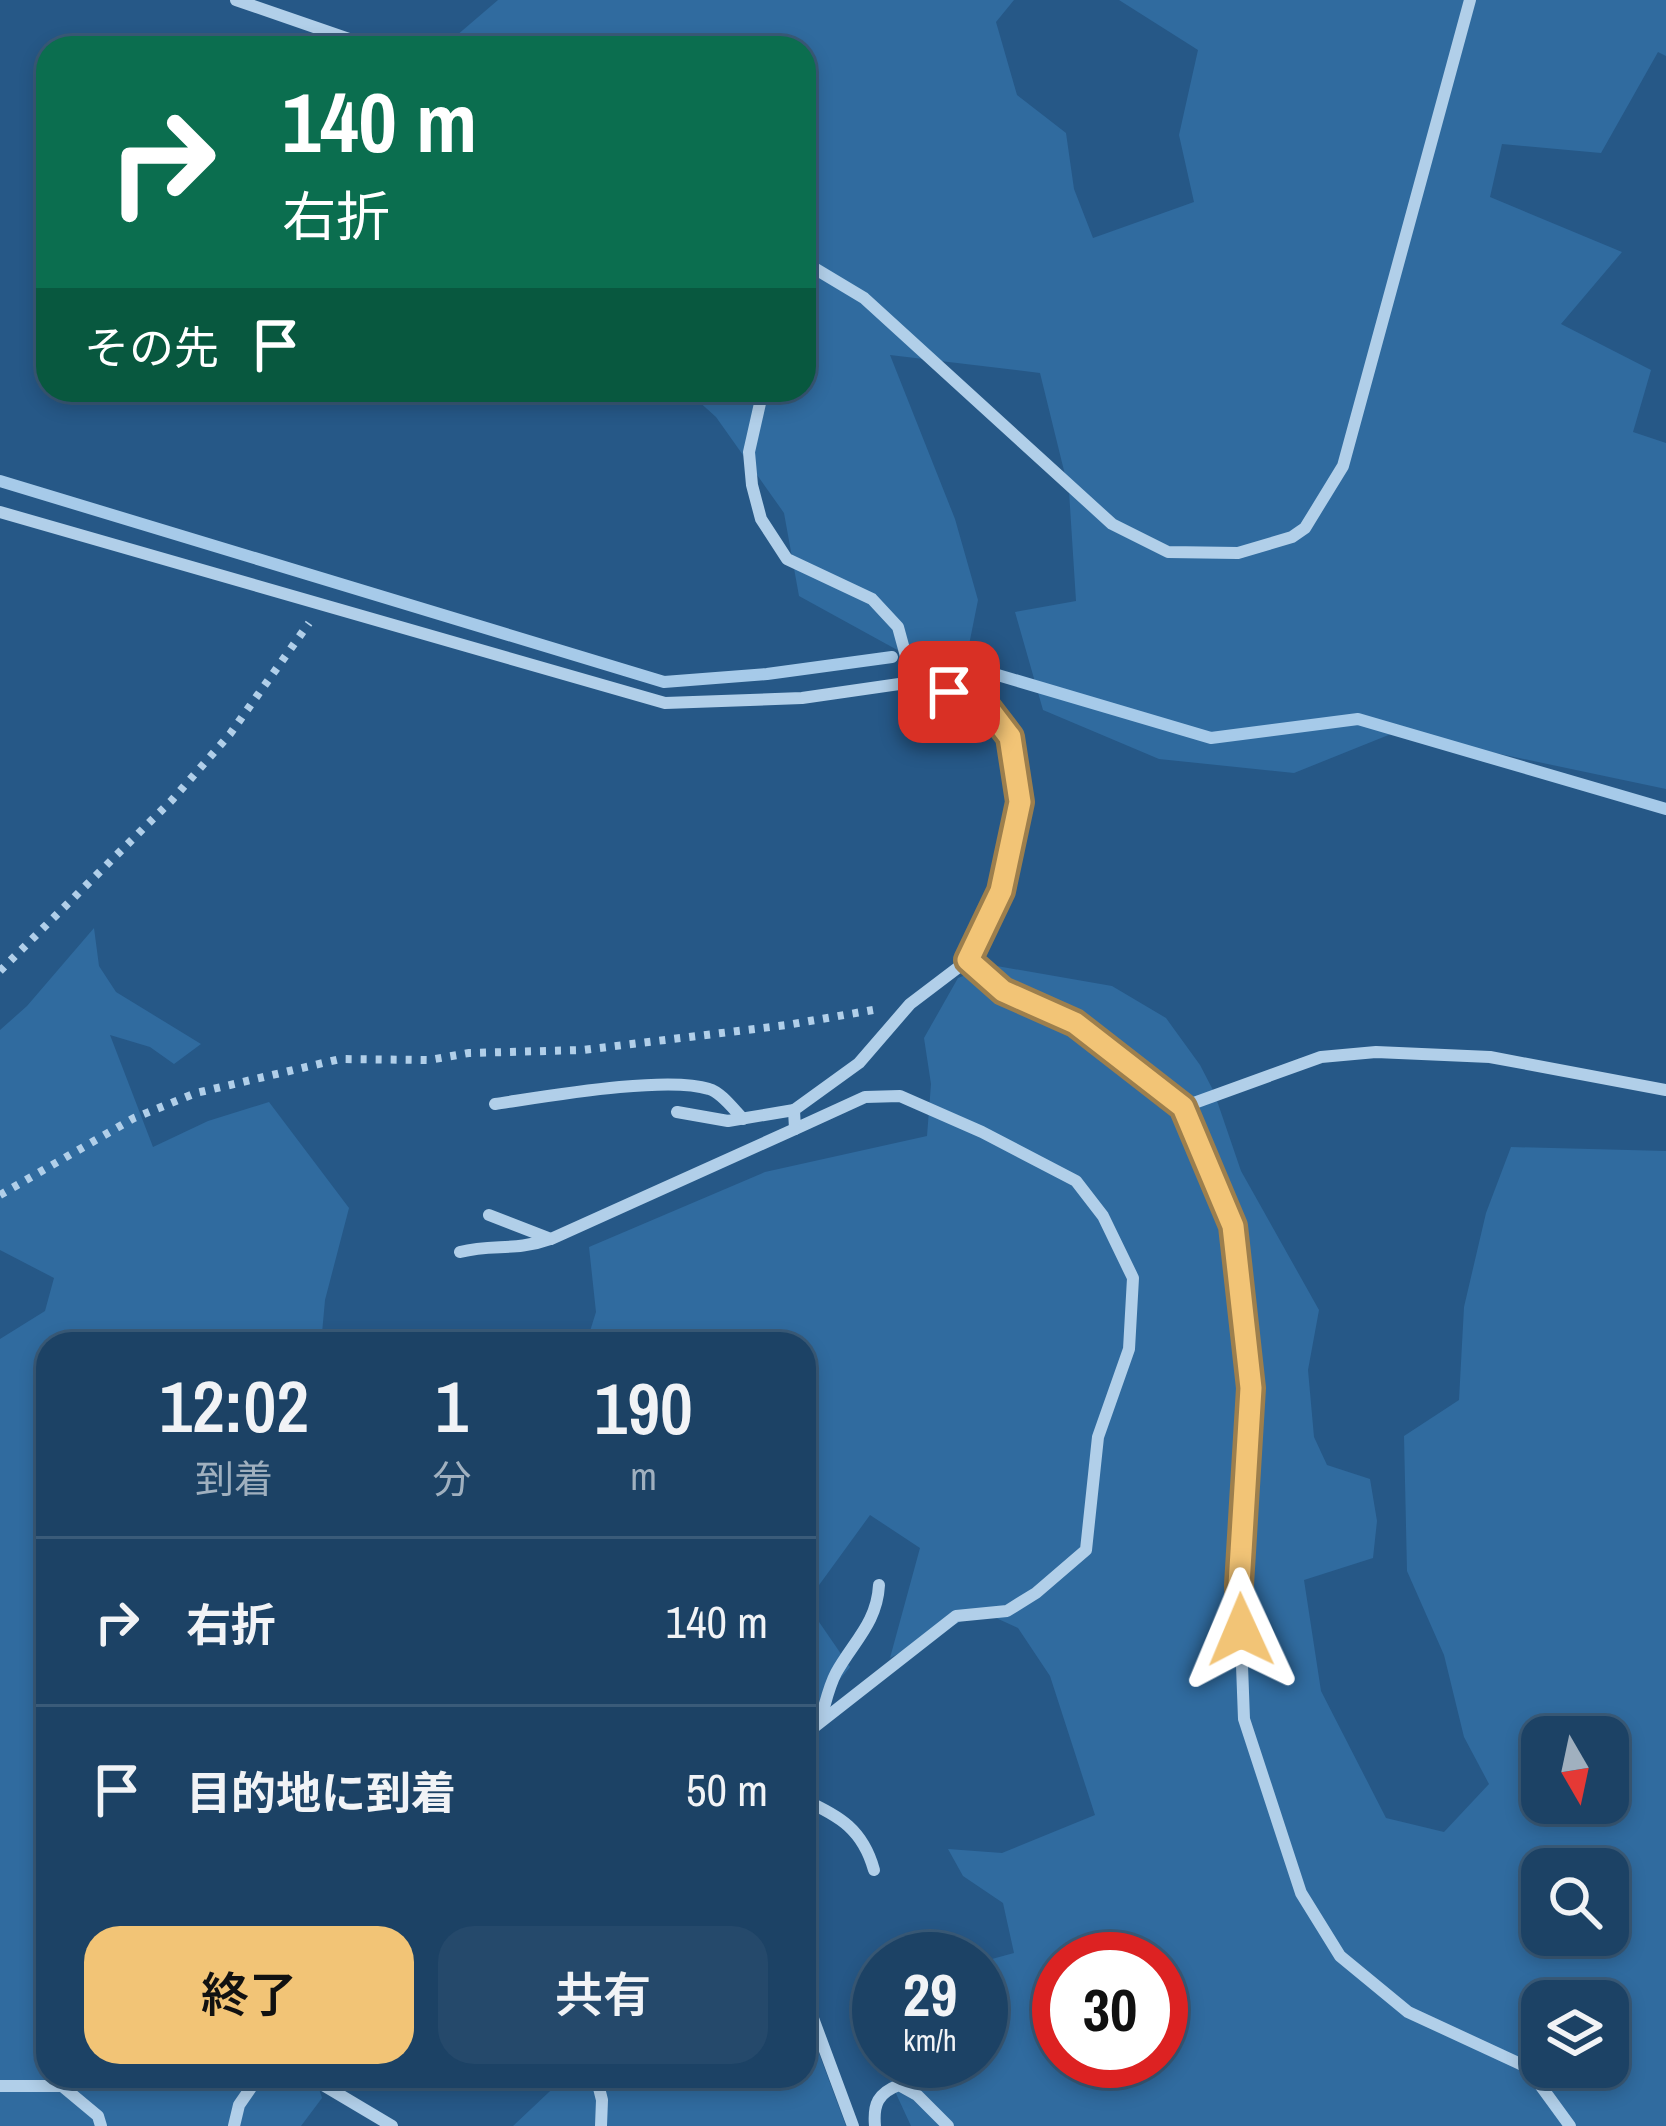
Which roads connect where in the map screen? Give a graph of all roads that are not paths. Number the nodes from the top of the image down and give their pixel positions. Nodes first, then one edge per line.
1 (236, 0) edge
2 (1470, 0) edge
3 (340, 36) edge
4 (816, 269) edge
5 (760, 402) edge
6 (0, 512) edge
7 (914, 682) junction
8 (968, 960) junction
9 (1666, 1090) edge
10 (495, 1104) dead end
11 (1183, 1107) junction
12 (794, 1110) junction
13 (677, 1112) dead end
14 (743, 1119) junction
15 (795, 1129) junction
16 (489, 1215) dead end
17 (551, 1239) junction
18 (460, 1252) dead end
19 (879, 1585) dead end
20 (820, 1722) junction
21 (816, 1725) edge
22 (816, 1805) edge
23 (874, 1870) dead end
24 (816, 2026) edge
25 (0, 2086) edge
26 (36, 2086) edge
27 (64, 2088) edge
28 (250, 2088) edge
29 (328, 2088) edge
30 (599, 2088) edge
31 (101, 2126) edge
32 (233, 2126) edge
33 (392, 2126) edge
34 (602, 2126) edge
35 (853, 2126) edge
36 (875, 2126) edge
37 (948, 2126) edge
38 (1570, 2126) edge

1 - 3 street
2 - 4 street
5 - 7 street
6 - 7 street
7 - 8 street
8 - 11 street
8 - 12 street
9 - 11 street
10 - 14 street
11 - 38 street
12 - 14 street
12 - 15 street
13 - 14 street
15 - 17 street
15 - 20 street
16 - 17 street
17 - 18 street
19 - 20 street
20 - 21 street
22 - 23 street
24 - 35 street
25 - 26 street
27 - 31 street
28 - 32 street
29 - 33 street
30 - 34 street
36 - 37 street

